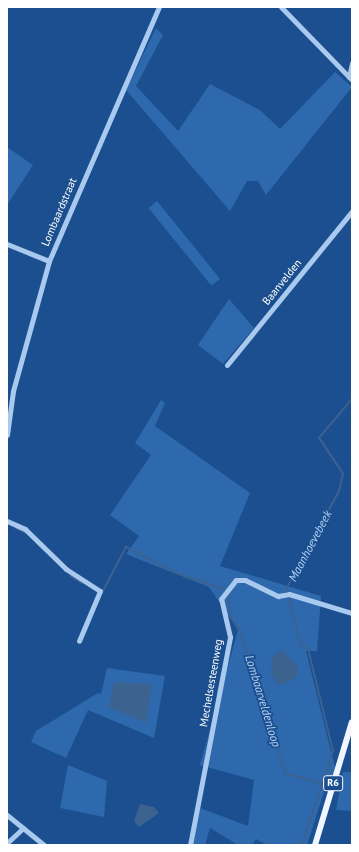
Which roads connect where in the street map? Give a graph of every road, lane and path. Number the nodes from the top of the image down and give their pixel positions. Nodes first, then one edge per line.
1 (160, 7) edge
2 (281, 7) edge
3 (352, 63) edge
4 (351, 78) edge
5 (352, 211) edge
6 (7, 244) edge
7 (49, 261) junction
8 (227, 365) dead end
9 (7, 435) edge
10 (7, 521) edge
11 (352, 613) edge
12 (79, 641) dead end
13 (352, 722) edge
14 (7, 815) edge
15 (23, 828) junction
16 (7, 844) edge
17 (44, 845) edge
18 (190, 845) edge
19 (315, 845) edge

1 - 7 street, Lombaardstraat
2 - 4 street
3 - 4 street
5 - 8 street, Baanvelden
6 - 7 street
7 - 9 street, Lombaardstraat
10 - 12 street
11 - 18 street, Mechelsesteenweg
13 - 19 main road, R6
14 - 15 street
15 - 16 street
15 - 17 street

